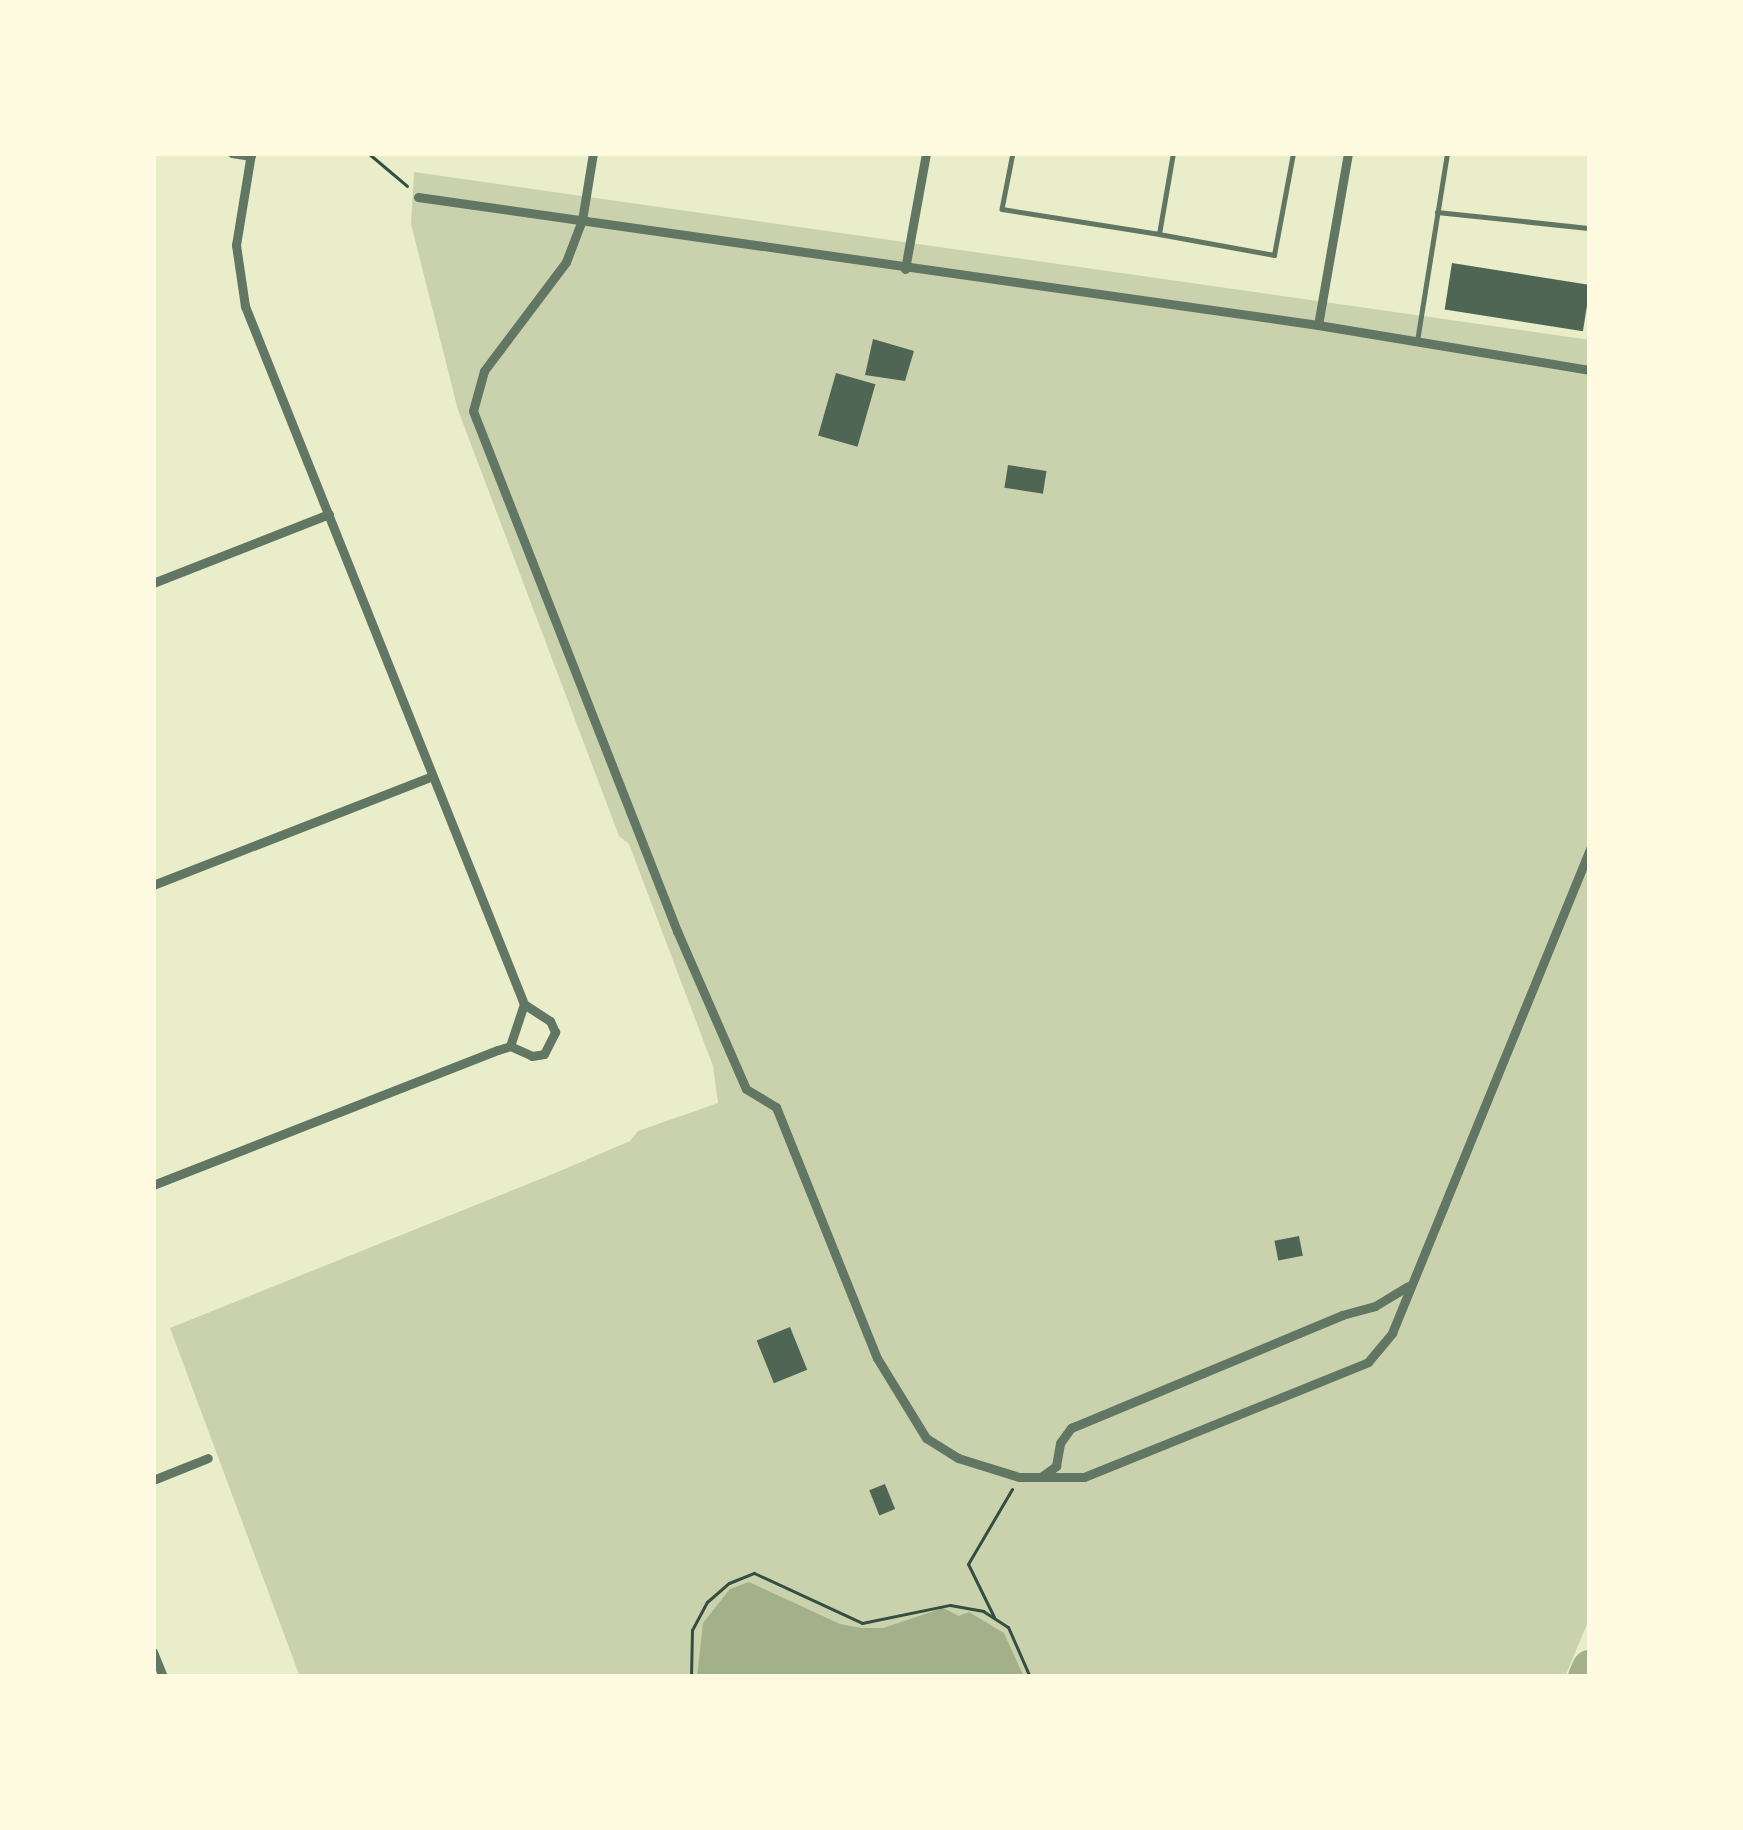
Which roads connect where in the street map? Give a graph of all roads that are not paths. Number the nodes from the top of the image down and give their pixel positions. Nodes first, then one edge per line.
1 (232, 153) edge
2 (593, 153) edge
3 (926, 153) edge
4 (1013, 153) edge
5 (1173, 153) edge
6 (1293, 153) edge
7 (1348, 153) edge
8 (1447, 153) edge
9 (251, 154) edge
10 (418, 197) road end
11 (1437, 212) junction
12 (582, 220) junction
13 (1590, 228) edge
14 (1159, 234) junction
15 (905, 269) junction
16 (1318, 325) junction
17 (1417, 341) junction
18 (1590, 370) edge
19 (329, 514) junction
20 (153, 584) edge
21 (432, 776) junction
22 (1590, 849) edge
23 (153, 885) edge
24 (524, 1004) junction
25 (509, 1046) junction
26 (153, 1185) edge
27 (1409, 1286) junction
28 (208, 1458) dead end
29 (1041, 1477) junction
30 (153, 1480) edge
31 (153, 1652) edge
32 (163, 1677) edge

1 - 9 street
2 - 12 street
3 - 15 street
4 - 14 lane
5 - 14 lane
6 - 14 lane
7 - 16 street
8 - 11 lane
9 - 19 street
10 - 12 street
11 - 13 lane
11 - 17 lane
12 - 15 street
12 - 29 street
15 - 16 street
16 - 17 street
17 - 18 street
19 - 20 street
19 - 21 street
21 - 23 street
21 - 24 street
22 - 27 street
24 - 25 street
24 - 25 street
25 - 26 street
27 - 29 street
27 - 29 street
28 - 30 street
31 - 32 street

